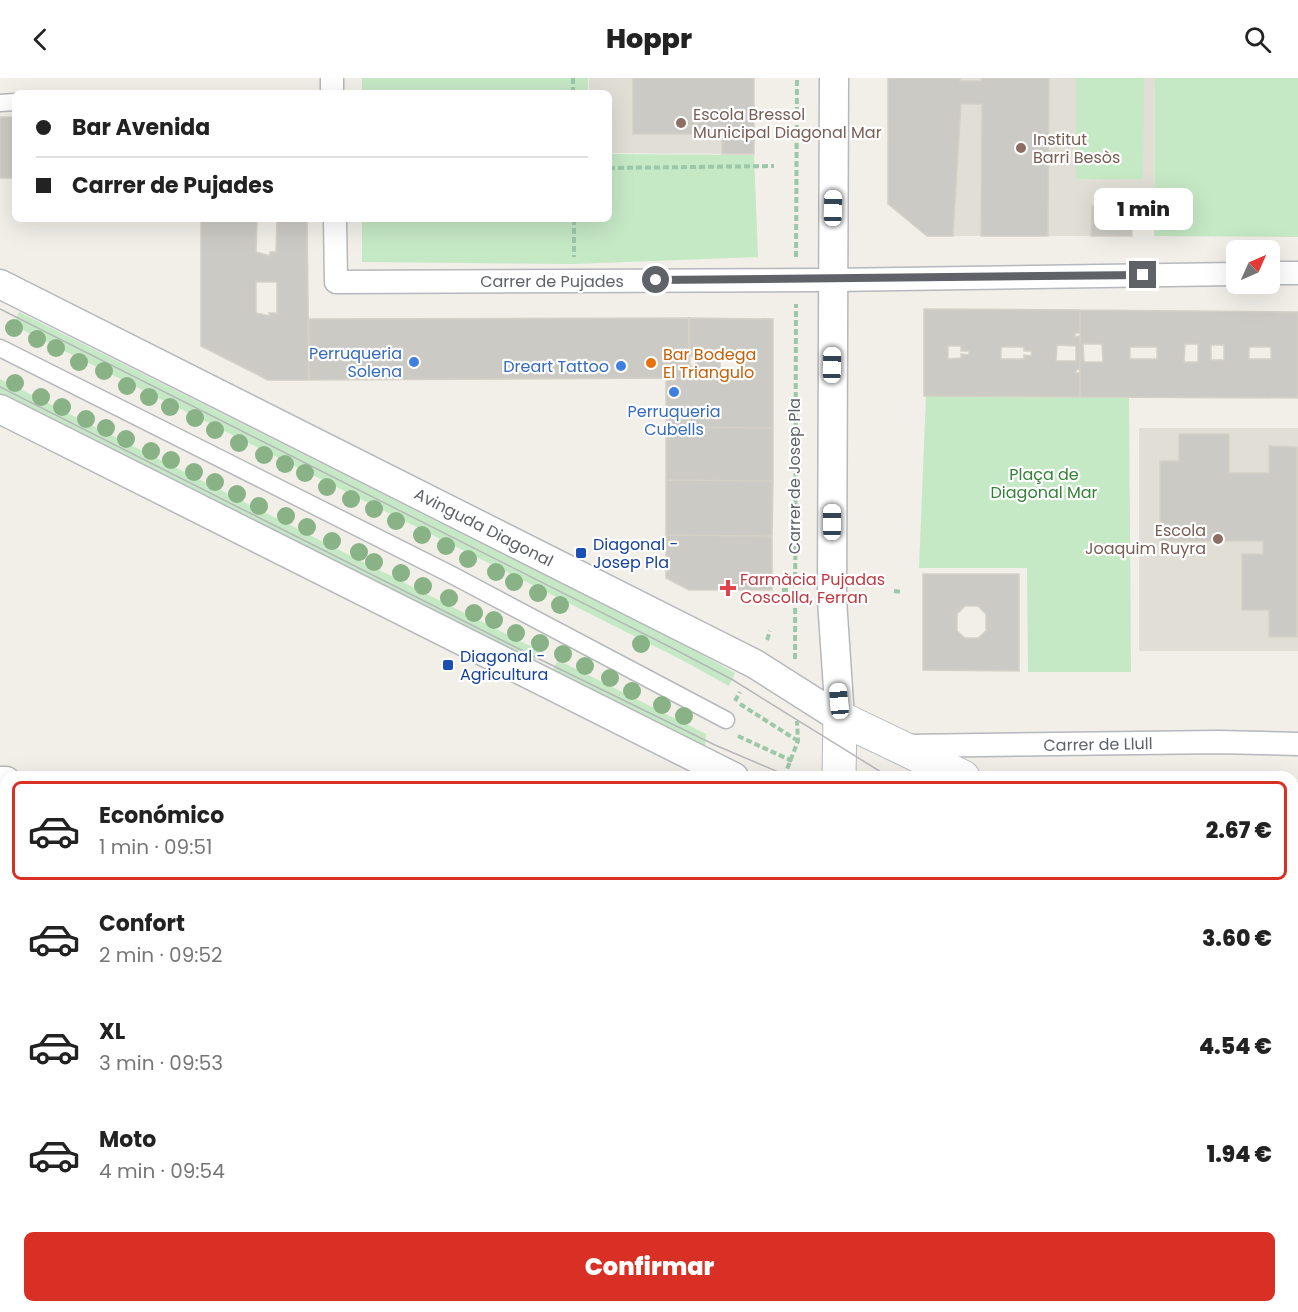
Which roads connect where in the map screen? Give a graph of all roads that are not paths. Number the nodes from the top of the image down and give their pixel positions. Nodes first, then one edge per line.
1 (834, 78) edge
2 (335, 222) edge
3 (1280, 273) edge
4 (1298, 273) edge
5 (1226, 274) edge
6 (832, 280) junction
7 (0, 284) edge
8 (0, 348) edge
9 (0, 410) edge
10 (840, 718) junction
11 (726, 720) dead end
12 (1298, 744) edge
13 (897, 746) junction
14 (722, 771) edge
15 (839, 771) edge
16 (950, 771) edge

1 - 6 street
2 - 6 street, Carrer de Pujades
3 - 4 street
5 - 6 street, Carrer de Pujades
6 - 10 street
7 - 10 street, Avinguda Diagonal
8 - 11 street
9 - 14 street
10 - 13 main road, Avinguda Diagonal
10 - 15 main road
12 - 13 street, Carrer de Llull
13 - 16 main road, Avinguda Diagonal

